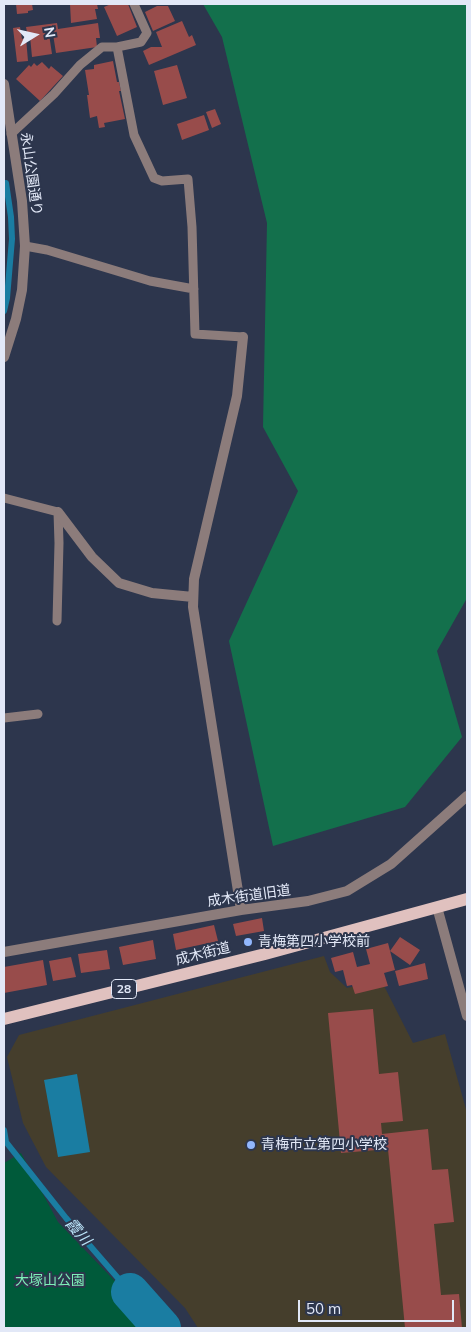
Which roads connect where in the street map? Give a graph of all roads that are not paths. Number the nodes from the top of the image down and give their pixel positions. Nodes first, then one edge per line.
1 (134, 4) edge
2 (117, 47) junction
3 (4, 84) edge
4 (11, 134) junction
5 (25, 246) junction
6 (194, 289) junction
7 (243, 337) joint
8 (4, 357) edge
9 (4, 498) edge
10 (58, 512) junction
11 (193, 597) junction
12 (56, 621) dead end
13 (38, 714) dead end
14 (4, 718) edge
15 (467, 796) edge
16 (467, 899) edge
17 (438, 907) junction
18 (241, 910) junction
19 (4, 952) edge
20 (467, 1016) edge
21 (4, 1019) edge

1 - 2 lane
2 - 4 lane
2 - 6 lane
3 - 4 street, 永山公園通り
4 - 5 street, 永山公園通り
5 - 6 lane
5 - 8 street, 永山公園通り
6 - 7 lane
7 - 11 street
9 - 10 lane
10 - 11 street
10 - 12 lane
11 - 18 street
13 - 14 lane
15 - 18 street, 成木街道旧道
16 - 17 main road, 成木街道 / 28
17 - 20 street
17 - 21 main road, 成木街道 / 28
18 - 19 street, 成木街道旧道

